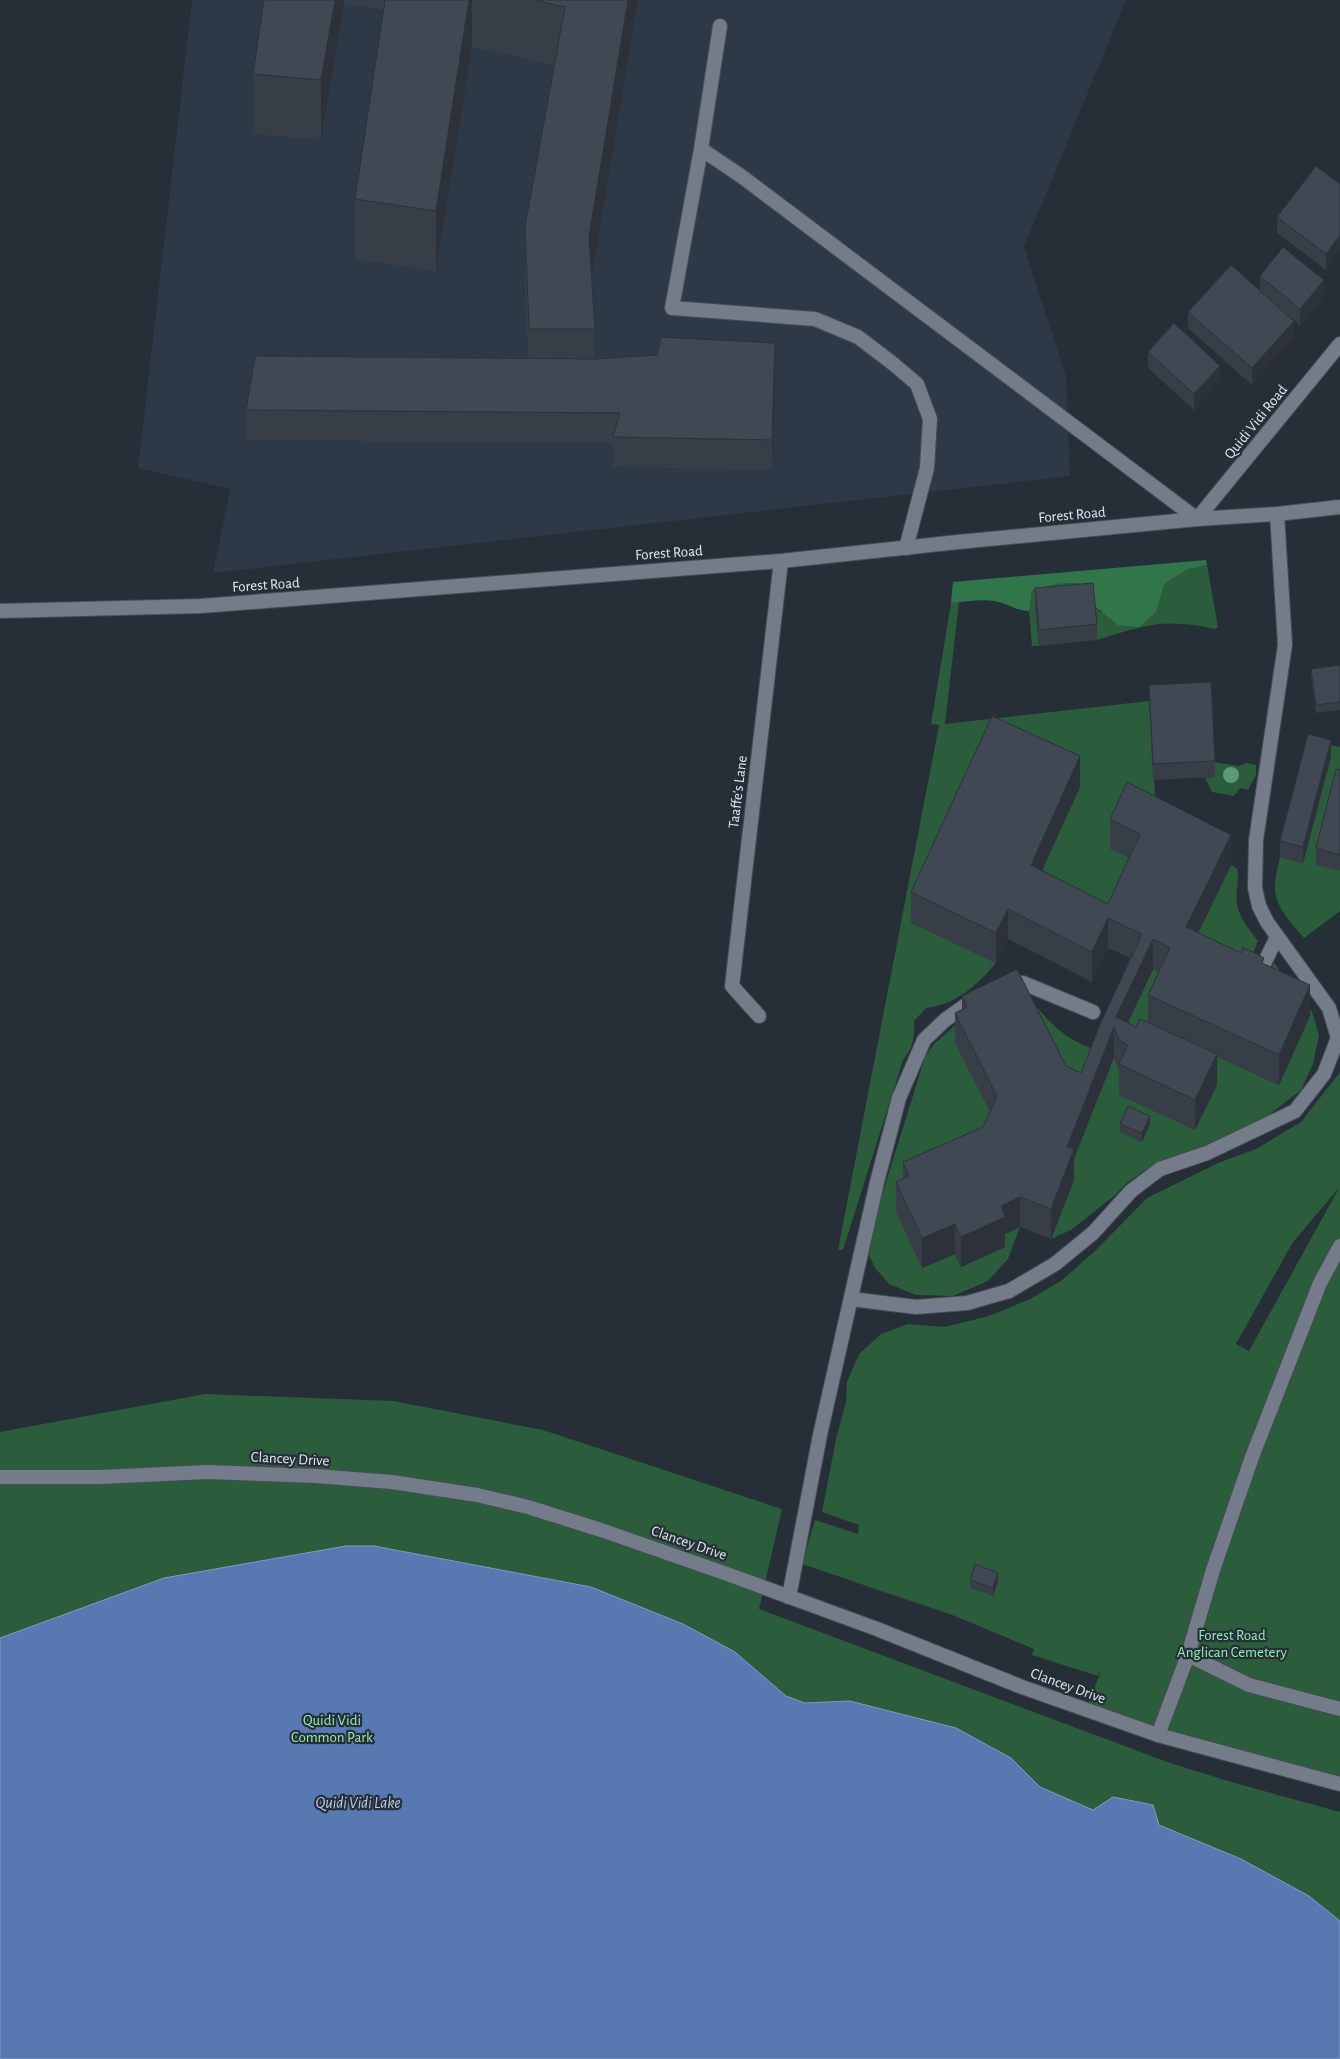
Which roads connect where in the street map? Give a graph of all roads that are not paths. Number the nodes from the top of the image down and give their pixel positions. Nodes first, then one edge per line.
1 (720, 26) dead end
2 (701, 149) junction
3 (1340, 344) edge
4 (1340, 507) edge
5 (1277, 514) junction
6 (1197, 519) junction
7 (906, 548) junction
8 (781, 561) junction
9 (0, 611) edge
10 (1277, 937) junction
11 (1254, 983) edge
12 (1093, 1012) dead end
13 (759, 1016) dead end
14 (1340, 1246) edge
15 (851, 1299) junction
16 (0, 1477) edge
17 (788, 1597) junction
18 (1188, 1654) junction
19 (1340, 1709) edge
20 (1158, 1735) junction
21 (1340, 1784) edge

1 - 2 street
2 - 6 street
2 - 7 street
3 - 6 street, Quidi Vidi Road
4 - 5 street, Forest Road
5 - 6 street, Forest Road
5 - 10 street
6 - 7 street, Forest Road
7 - 8 street, Forest Road
8 - 9 street, Forest Road
8 - 13 street, Taaffe's Lane
10 - 11 street
10 - 15 street
12 - 15 street
14 - 18 street
15 - 17 street
16 - 17 street, Clancey Drive
17 - 20 street, Clancey Drive
18 - 19 street
18 - 20 street
20 - 21 street, Clancey Drive

